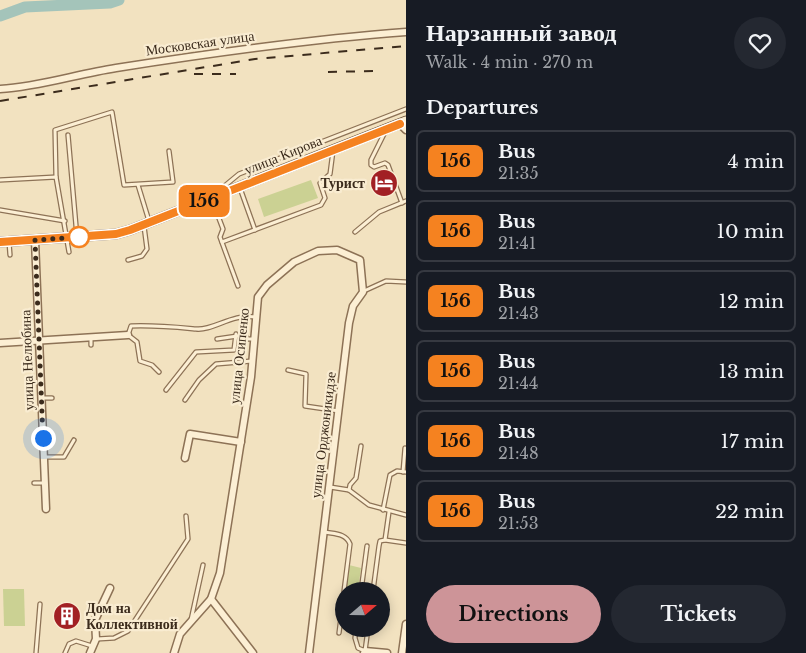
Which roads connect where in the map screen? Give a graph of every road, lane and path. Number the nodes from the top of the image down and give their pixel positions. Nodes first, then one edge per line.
1 (406, 32) edge
2 (0, 89) edge
3 (406, 109) edge
4 (404, 125) edge
5 (387, 130) junction
6 (68, 135) dead end
7 (333, 150) junction
8 (169, 151) dead end
9 (56, 177) junction
10 (0, 180) edge
11 (138, 185) junction
12 (239, 187) junction
13 (212, 198) junction
14 (404, 202) edge
15 (0, 210) edge
16 (65, 220) junction
17 (147, 225) junction
18 (255, 230) junction
19 (355, 232) dead end
20 (78, 237) junction
21 (68, 238) junction
22 (35, 240) junction
23 (5, 242) edge
24 (222, 242) junction
25 (69, 252) dead end
26 (10, 255) dead end
27 (128, 260) dead end
28 (406, 282) edge
29 (238, 286) dead end
30 (363, 292) junction
31 (257, 317) junction
32 (236, 334) junction
33 (128, 335) junction
34 (91, 337) junction
35 (217, 339) dead end
36 (255, 339) junction
37 (39, 340) junction
38 (0, 343) edge
39 (91, 345) dead end
40 (253, 361) junction
41 (288, 370) dead end
42 (160, 372) dead end
43 (166, 390) dead end
44 (42, 398) junction
45 (52, 398) dead end
46 (185, 400) dead end
47 (340, 411) junction
48 (74, 440) dead end
49 (241, 442) junction
50 (361, 446) dead end
51 (405, 448) edge
52 (44, 457) junction
53 (185, 458) dead end
54 (404, 472) edge
55 (34, 483) dead end
56 (45, 483) junction
57 (330, 486) junction
58 (349, 490) junction
59 (46, 509) dead end
60 (383, 510) junction
61 (388, 512) junction
62 (406, 515) edge
63 (186, 516) dead end
64 (324, 532) junction
65 (385, 540) junction
66 (406, 543) edge
67 (367, 546) dead end
68 (203, 565) dead end
69 (345, 582) edge
70 (362, 582) edge
71 (374, 582) edge
72 (110, 588) dead end
73 (211, 599) junction
74 (40, 604) dead end
75 (191, 620) junction
76 (406, 624) edge
77 (355, 638) edge
78 (367, 638) edge
79 (96, 639) junction
80 (91, 650) edge
81 (365, 652) edge
82 (36, 653) edge
83 (65, 653) edge
84 (174, 653) edge
85 (253, 653) edge
86 (309, 653) edge
87 (387, 653) edge
88 (402, 653) edge

1 - 2 street, Московская улица
3 - 13 lane
4 - 5 street, улица Кирова
5 - 7 street, улица Кирова
5 - 14 lane
6 - 20 lane
7 - 12 street, улица Кирова
7 - 18 lane
8 - 11 lane
9 - 10 lane
9 - 11 lane
9 - 16 lane
11 - 17 lane
12 - 13 street, улица Кирова
12 - 18 lane
13 - 17 street, улица Кирова
13 - 24 lane
14 - 19 lane
15 - 16 lane
16 - 21 lane
17 - 20 street, улица Кирова
17 - 27 lane
18 - 24 lane
20 - 21 street, улица Кирова
21 - 22 street, улица Кирова
21 - 25 lane
22 - 23 street, улица Кирова
22 - 37 street, улица Нелюбина
23 - 26 lane
24 - 29 lane
28 - 30 lane
30 - 31 street, улица Осипенко
30 - 47 street, улица Орджоникидзе
31 - 33 lane
31 - 36 street, улица Осипенко
32 - 35 lane
32 - 36 lane
32 - 43 lane
33 - 34 street
33 - 42 lane
34 - 37 street
34 - 39 lane
36 - 40 street, улица Осипенко
37 - 38 street
37 - 44 street, улица Нелюбина
40 - 46 lane
40 - 49 street, улица Осипенко
41 - 47 lane
44 - 45 lane
44 - 52 street, улица Нелюбина
47 - 57 street, улица Орджоникидзе
48 - 52 lane
49 - 53 street
49 - 73 street, улица Осипенко
50 - 58 lane
51 - 54 lane
52 - 56 street, улица Нелюбина
54 - 60 lane
55 - 56 lane
56 - 59 street, улица Нелюбина
57 - 58 lane
57 - 64 street, улица Орджоникидзе
58 - 60 lane
60 - 61 lane
61 - 62 lane
61 - 65 lane
63 - 79 lane
64 - 69 lane
64 - 86 street, улица Орджоникидзе
65 - 66 lane
65 - 71 lane
67 - 70 lane
68 - 75 lane
72 - 79 street
73 - 75 street, улица Осипенко
73 - 85 street
74 - 82 lane
75 - 84 street, улица Осипенко
76 - 88 street
77 - 81 lane
78 - 81 lane
79 - 80 street
80 - 83 lane
81 - 87 street

